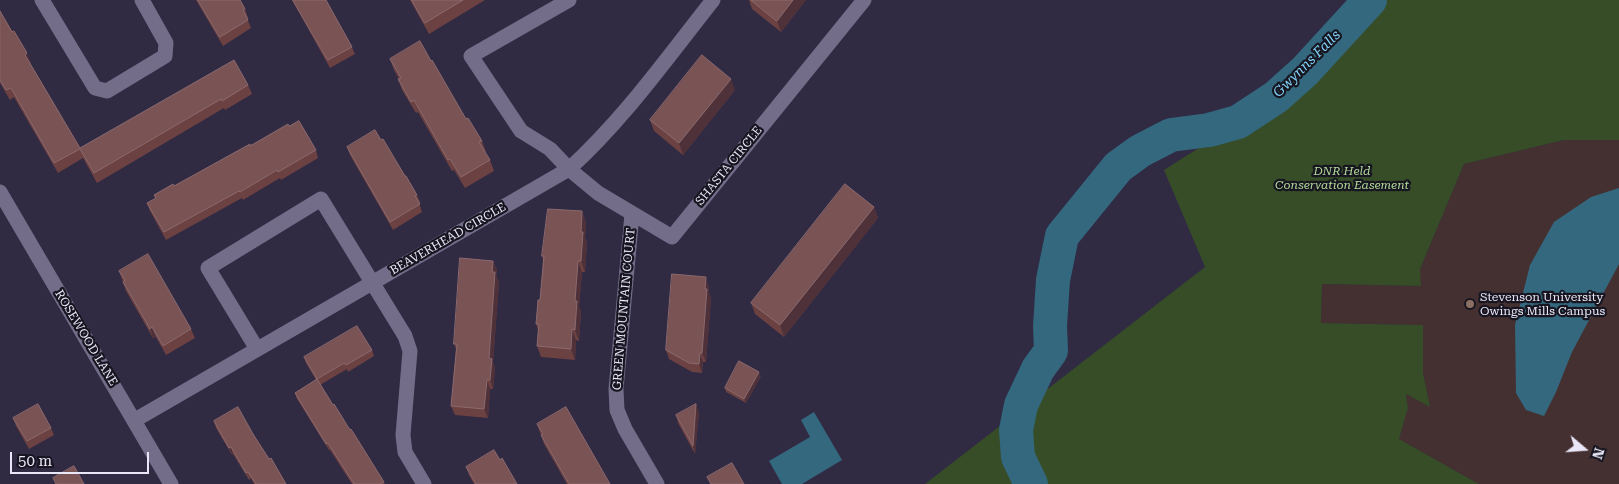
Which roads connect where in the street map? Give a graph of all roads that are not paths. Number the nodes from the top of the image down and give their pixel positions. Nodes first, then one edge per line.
1 (42, 0) edge
2 (142, 0) edge
3 (569, 0) edge
4 (713, 0) edge
5 (864, 0) edge
6 (569, 169) junction
7 (0, 192) edge
8 (632, 214) junction
9 (372, 283) junction
10 (257, 349) junction
11 (135, 420) junction
12 (172, 484) edge
13 (424, 484) edge
14 (657, 484) edge

1 - 2 street
3 - 6 street, SHASTA CIRCLE
4 - 6 street, BEAVERHEAD CIRCLE
5 - 8 street, SHASTA CIRCLE
6 - 8 street, SHASTA CIRCLE
6 - 9 street, BEAVERHEAD CIRCLE
7 - 11 street, ROSEWOOD LANE
8 - 14 street, GREEN MOUNTAIN COURT
9 - 10 street, BEAVERHEAD CIRCLE
9 - 10 street
9 - 13 street
10 - 11 street, BEAVERHEAD CIRCLE
11 - 12 street, ROSEWOOD LANE

